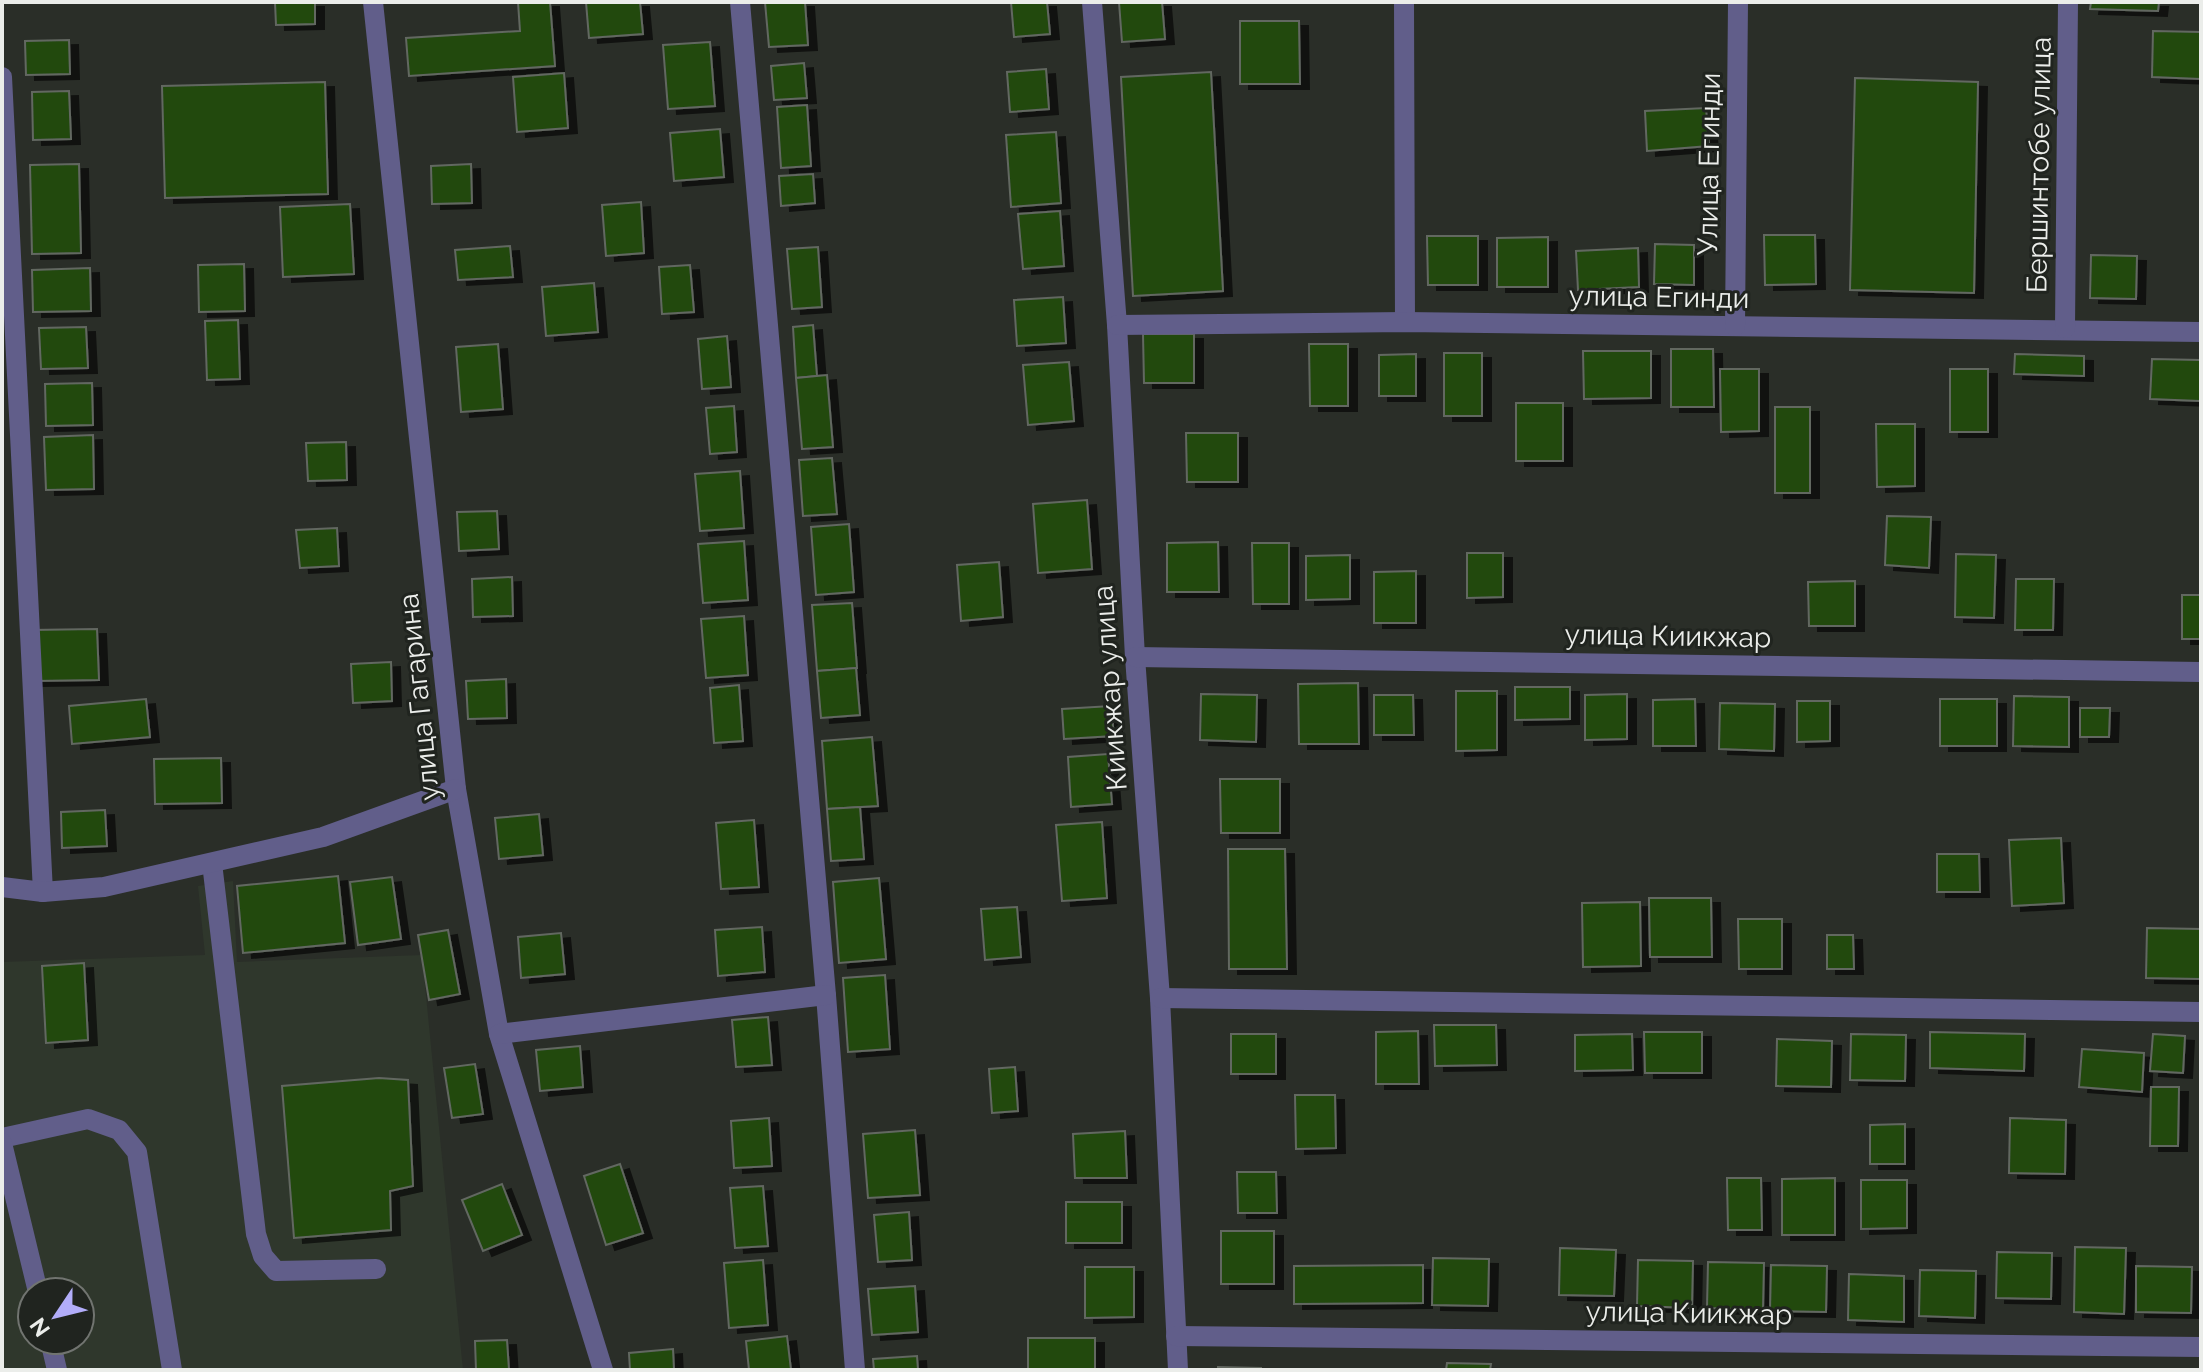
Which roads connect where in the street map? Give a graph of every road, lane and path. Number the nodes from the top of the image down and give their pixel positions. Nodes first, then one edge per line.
1 (373, 2) edge
2 (740, 2) edge
3 (1092, 2) edge
4 (1404, 2) edge
5 (1738, 2) edge
6 (2068, 2) edge
7 (2, 77) edge
8 (1405, 322) junction
9 (1117, 325) junction
10 (1735, 326) junction
11 (2065, 328) junction
12 (2201, 332) edge
13 (1135, 657) junction
14 (2201, 672) edge
15 (456, 789) junction
16 (212, 863) junction
17 (2, 887) edge
18 (43, 892) junction
19 (826, 995) junction
20 (1160, 998) junction
21 (2201, 1012) edge
22 (499, 1034) junction
23 (2, 1141) edge
24 (376, 1269) dead end
25 (34, 1276) edge
26 (1176, 1336) junction
27 (2201, 1347) edge
28 (172, 1370) edge
29 (603, 1370) edge
30 (855, 1370) edge
31 (1178, 1370) edge

1 - 15 street, улица Гагарина
2 - 19 street
3 - 9 street, Киикжар улица
4 - 8 street
5 - 10 street, Улица Егинди
6 - 11 street, Бершинтобе улица
7 - 18 street
8 - 9 street, улица Егинди
8 - 10 street, улица Егинди
9 - 13 street, Киикжар улица
10 - 11 street, улица Егинди
11 - 12 street, улица Егинди
13 - 14 street, улица Киикжар
13 - 20 street, Киикжар улица
15 - 16 street
15 - 22 street, улица Гагарина
16 - 18 street
16 - 24 street
17 - 18 street
19 - 22 street
19 - 30 street
20 - 21 street
20 - 26 street, Киикжар улица
22 - 29 street, улица Гагарина
23 - 25 street
23 - 28 street
26 - 27 street, улица Киикжар
26 - 31 street, Киикжар улица

